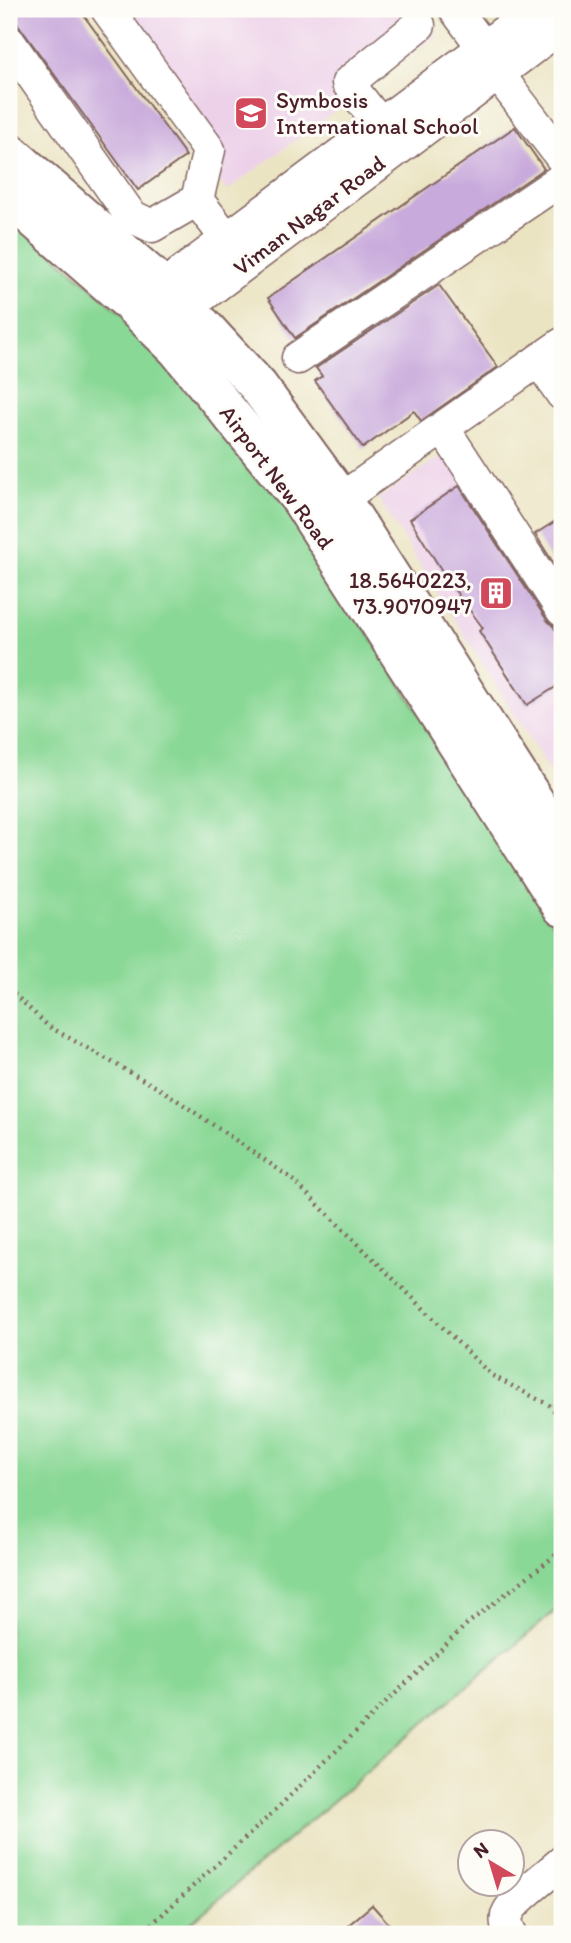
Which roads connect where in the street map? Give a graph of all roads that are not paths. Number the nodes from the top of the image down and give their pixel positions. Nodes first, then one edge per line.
1 (107, 9) edge
2 (455, 9) edge
3 (534, 9) edge
4 (419, 25) dead end
5 (562, 26) edge
6 (9, 42) edge
7 (491, 60) junction
8 (380, 124) junction
9 (9, 152) edge
10 (562, 158) edge
11 (562, 179) edge
12 (9, 197) edge
13 (197, 200) junction
14 (227, 239) junction
15 (160, 308) junction
16 (551, 352) edge
17 (298, 358) dead end
18 (562, 394) edge
19 (443, 428) junction
20 (341, 499) junction
21 (562, 610) edge
22 (562, 844) edge
23 (562, 907) edge
24 (562, 1862) edge
25 (511, 1934) edge

1 - 13 street
2 - 7 street
3 - 7 street, Viman Nagar Road
4 - 8 street
5 - 7 street, Viman Nagar Road
6 - 13 street
7 - 8 street, Viman Nagar Road
7 - 10 street
7 - 15 street, Viman Nagar Road
8 - 14 street, Viman Nagar Road
9 - 15 main road, Airport New Road
11 - 17 street
12 - 15 main road, Airport New Road
13 - 14 street
14 - 15 street, Viman Nagar Road
15 - 20 main road, Airport New Road
15 - 23 main road, Airport New Road
16 - 18 street
16 - 19 street
19 - 20 street
19 - 21 street
20 - 22 main road, Airport New Road
24 - 25 street

